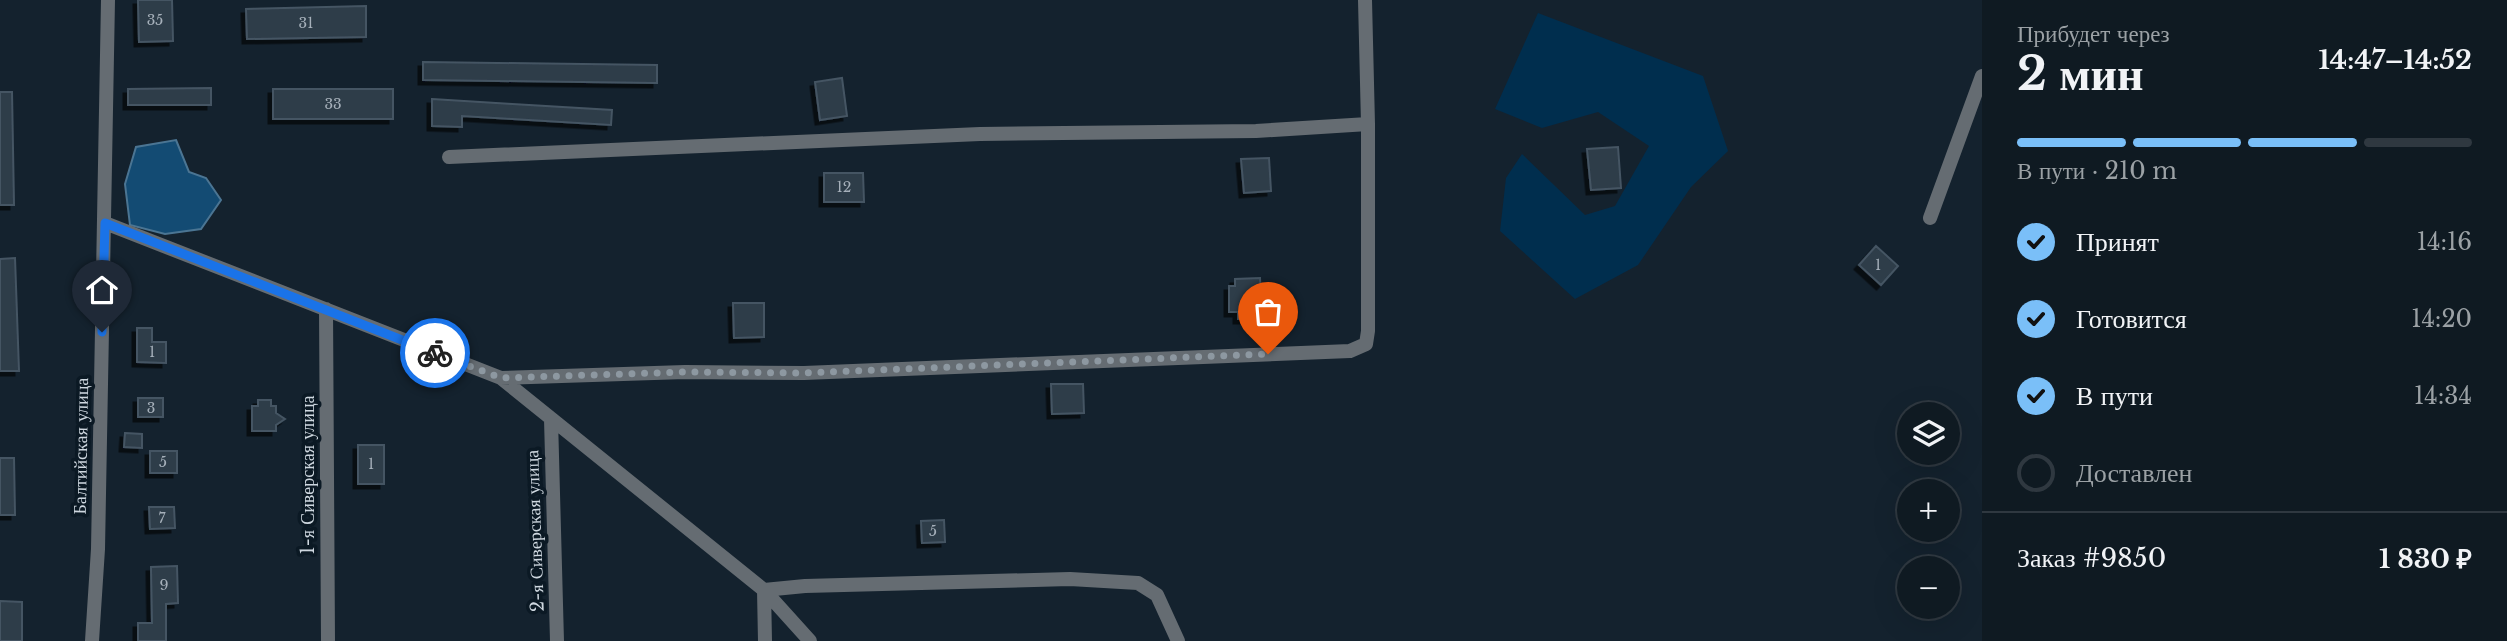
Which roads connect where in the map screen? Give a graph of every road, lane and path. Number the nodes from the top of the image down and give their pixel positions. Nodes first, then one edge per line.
1 (108, 0) edge
2 (1366, 0) edge
3 (1982, 76) edge
4 (1368, 124) junction
5 (449, 157) dead end
6 (1930, 218) dead end
7 (105, 223) junction
8 (326, 309) junction
9 (501, 378) junction
10 (551, 419) junction
11 (764, 590) junction
12 (92, 641) edge
13 (328, 641) edge
14 (557, 641) edge
15 (765, 641) edge
16 (810, 641) edge
17 (1178, 641) edge

1 - 7 street, Балтийская улица
2 - 4 street
3 - 6 street
4 - 5 street
4 - 9 street
7 - 8 street
7 - 12 street, Балтийская улица
8 - 9 street
8 - 13 street, 1-я Сиверская улица
9 - 10 street
10 - 11 street
10 - 14 street, 2-я Сиверская улица
11 - 15 street
11 - 16 street
11 - 17 street

